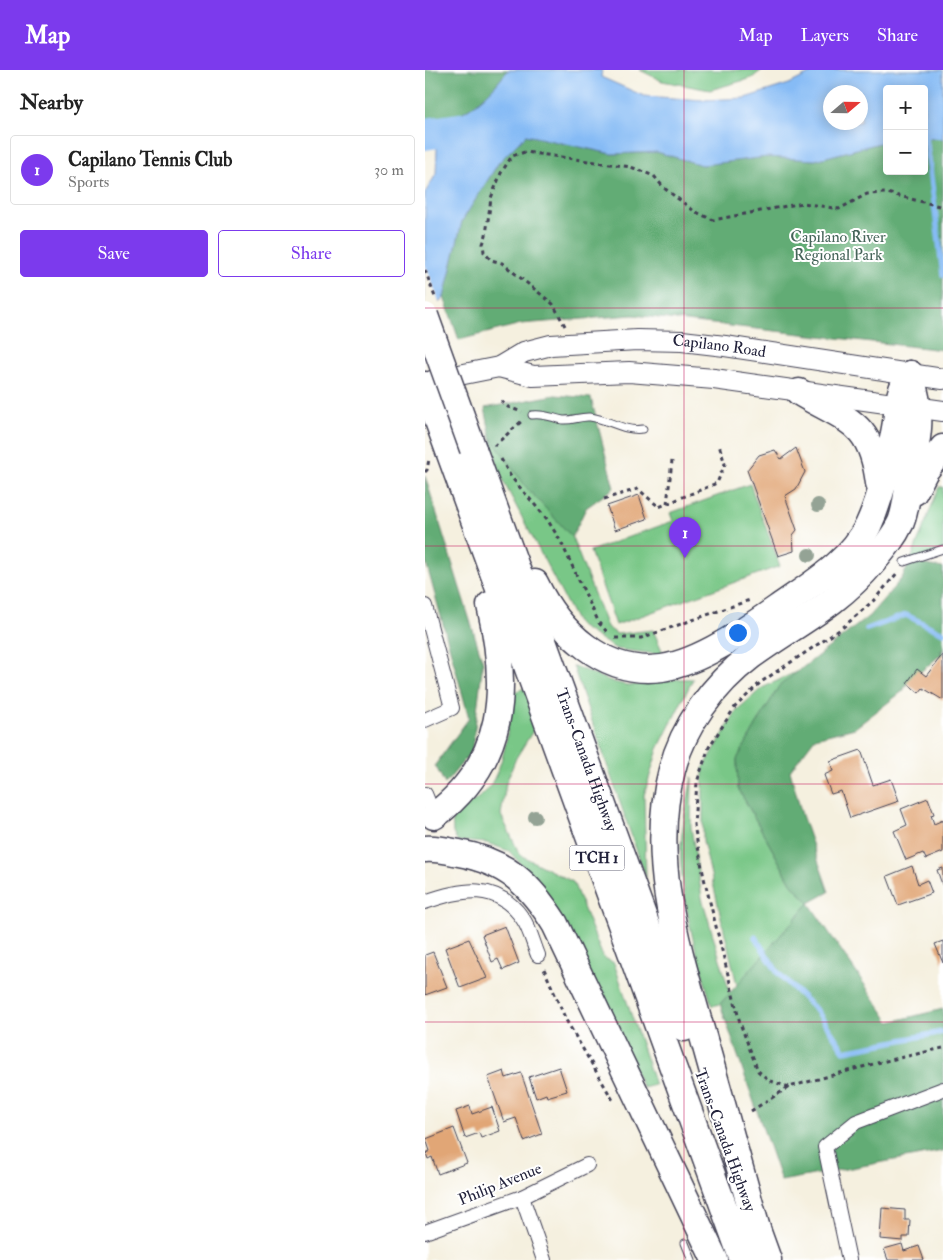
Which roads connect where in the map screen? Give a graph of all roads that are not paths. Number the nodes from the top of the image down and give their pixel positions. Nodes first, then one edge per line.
1 (425, 316) edge
2 (499, 367) junction
3 (910, 374) junction
4 (943, 379) edge
5 (425, 384) edge
6 (799, 392) junction
7 (908, 405) junction
8 (943, 411) edge
9 (533, 415) road end
10 (643, 429) dead end
11 (943, 448) edge
12 (476, 449) junction
13 (880, 492) junction
14 (907, 503) junction
15 (943, 549) edge
16 (904, 562) road end
17 (425, 606) edge
18 (425, 720) edge
19 (428, 811) edge
20 (425, 849) edge
21 (425, 902) edge
22 (538, 955) road end
23 (943, 1089) edge
24 (587, 1165) dead end
25 (522, 1197) junction
26 (757, 1229) junction
27 (425, 1232) edge
28 (685, 1243) dead end
29 (544, 1260) edge
30 (692, 1260) edge
31 (715, 1260) edge
32 (743, 1260) edge
33 (769, 1260) edge
34 (849, 1260) edge

1 - 12 highway, Trans-Canada Highway / TCH 1, bridge
2 - 3 main road, Capilano Road
2 - 5 main road, Capilano Road
2 - 6 main road, Capilano Road
3 - 4 main road, Capilano Road
3 - 7 highway
5 - 12 highway, Trans-Canada Highway / TCH 1
6 - 7 main road, Capilano Road
6 - 13 highway
7 - 8 main road, Capilano Road
7 - 13 highway
7 - 14 highway
9 - 10 lane
11 - 14 highway
12 - 13 highway
12 - 19 highway
12 - 26 highway, Trans-Canada Highway / TCH 1
12 - 32 highway, Trans-Canada Highway / TCH 1
14 - 26 highway
15 - 16 lane
17 - 18 street
20 - 31 highway
21 - 22 street
23 - 34 street
24 - 25 street, Philip Avenue
25 - 27 street, Philip Avenue
25 - 29 street
26 - 33 highway, Trans-Canada Highway / TCH 1
28 - 30 lane

